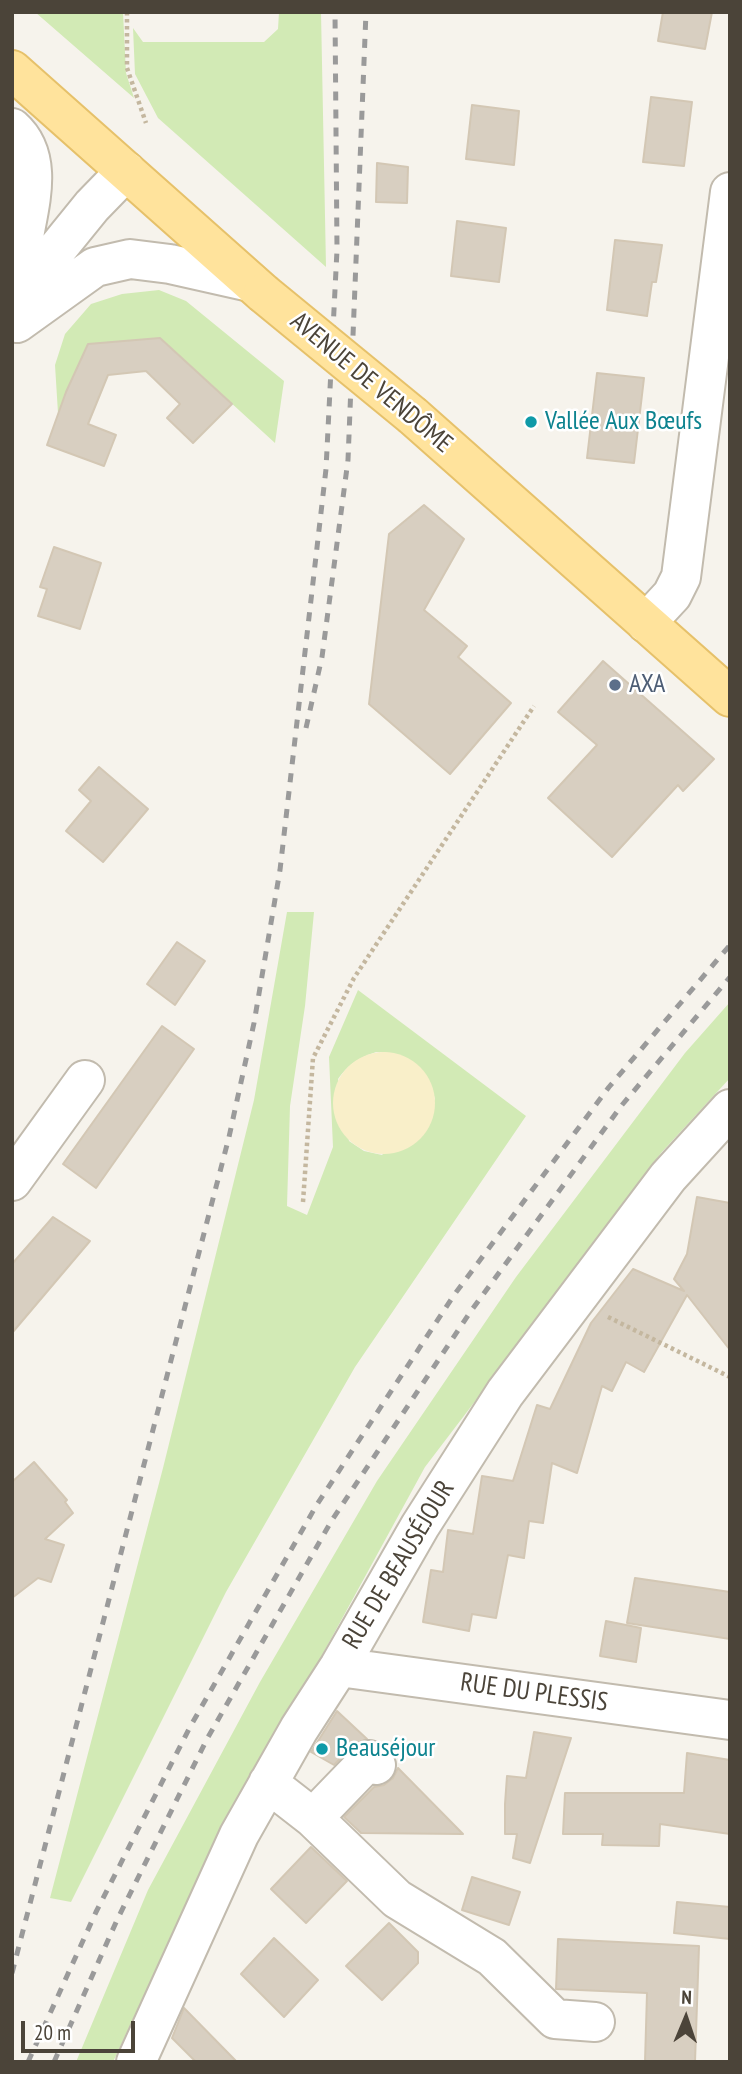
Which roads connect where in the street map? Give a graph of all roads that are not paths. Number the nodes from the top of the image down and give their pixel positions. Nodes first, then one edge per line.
1 (12, 70) edge
2 (12, 128) edge
3 (126, 171) junction
4 (730, 192) edge
5 (256, 288) junction
6 (15, 332) edge
7 (646, 623) junction
8 (730, 697) edge
9 (85, 1080) dead end
10 (730, 1110) edge
11 (12, 1181) edge
12 (339, 1667) junction
13 (730, 1720) edge
14 (376, 1765) dead end
15 (268, 1783) junction
16 (313, 1818) junction
17 (595, 2022) dead end
18 (136, 2062) edge

1 - 3 main road, AVENUE DE VENDÔME
2 - 6 street
3 - 5 main road, AVENUE DE VENDÔME
3 - 6 street
4 - 7 street
5 - 6 street
5 - 7 main road, AVENUE DE VENDÔME, bridge
7 - 8 main road, AVENUE DE VENDÔME
9 - 11 street
10 - 12 street, RUE DE BEAUSÉJOUR
12 - 13 street, RUE DU PLESSIS
12 - 15 street, RUE DE BEAUSÉJOUR
14 - 16 street
15 - 16 street
15 - 18 street, RUE DE BEAUSÉJOUR
16 - 17 street

